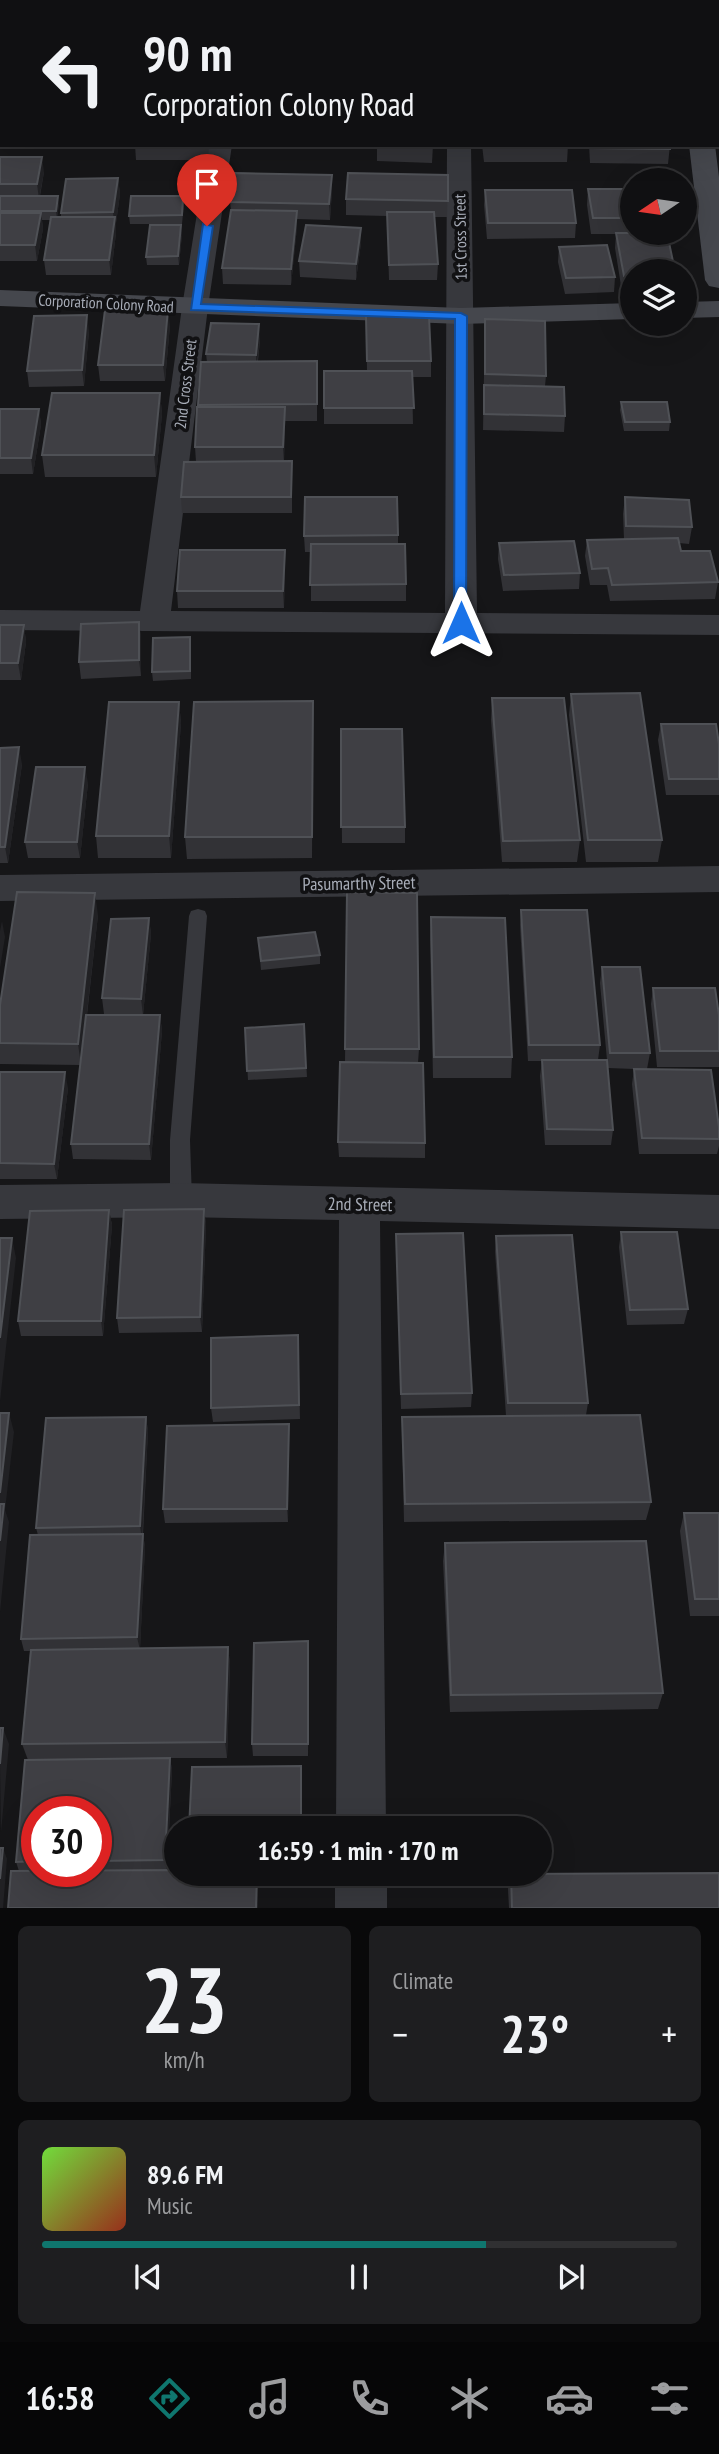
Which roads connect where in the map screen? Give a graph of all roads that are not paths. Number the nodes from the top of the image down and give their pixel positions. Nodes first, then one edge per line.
1 (220, 147) edge
2 (459, 147) edge
3 (702, 147) edge
4 (719, 280) edge
5 (0, 298) edge
6 (195, 307) junction
7 (719, 309) edge
8 (697, 310) edge
9 (620, 311) edge
10 (461, 316) junction
11 (0, 620) edge
12 (154, 623) junction
13 (461, 623) junction
14 (719, 625) edge
15 (719, 879) edge
16 (0, 888) edge
17 (198, 916) dead end
18 (181, 1200) junction
19 (0, 1202) edge
20 (359, 1204) junction
21 (719, 1212) edge
22 (361, 1816) edge
23 (361, 1886) edge
24 (361, 1908) edge

1 - 6 street, 2nd Cross Street
2 - 10 street, 1st Cross Street
3 - 4 street
5 - 6 street, Corporation Colony Road
6 - 10 street, Corporation Colony Road
6 - 12 street, 2nd Cross Street
7 - 8 street
9 - 10 street, Corporation Colony Road
10 - 13 street, 1st Cross Street
11 - 12 street
12 - 13 street
13 - 14 street
15 - 16 street, Pasumarthy Street
17 - 18 lane
18 - 19 street, 2nd Street
18 - 20 street, 2nd Street
20 - 21 street, 2nd Street
20 - 22 street
23 - 24 street

